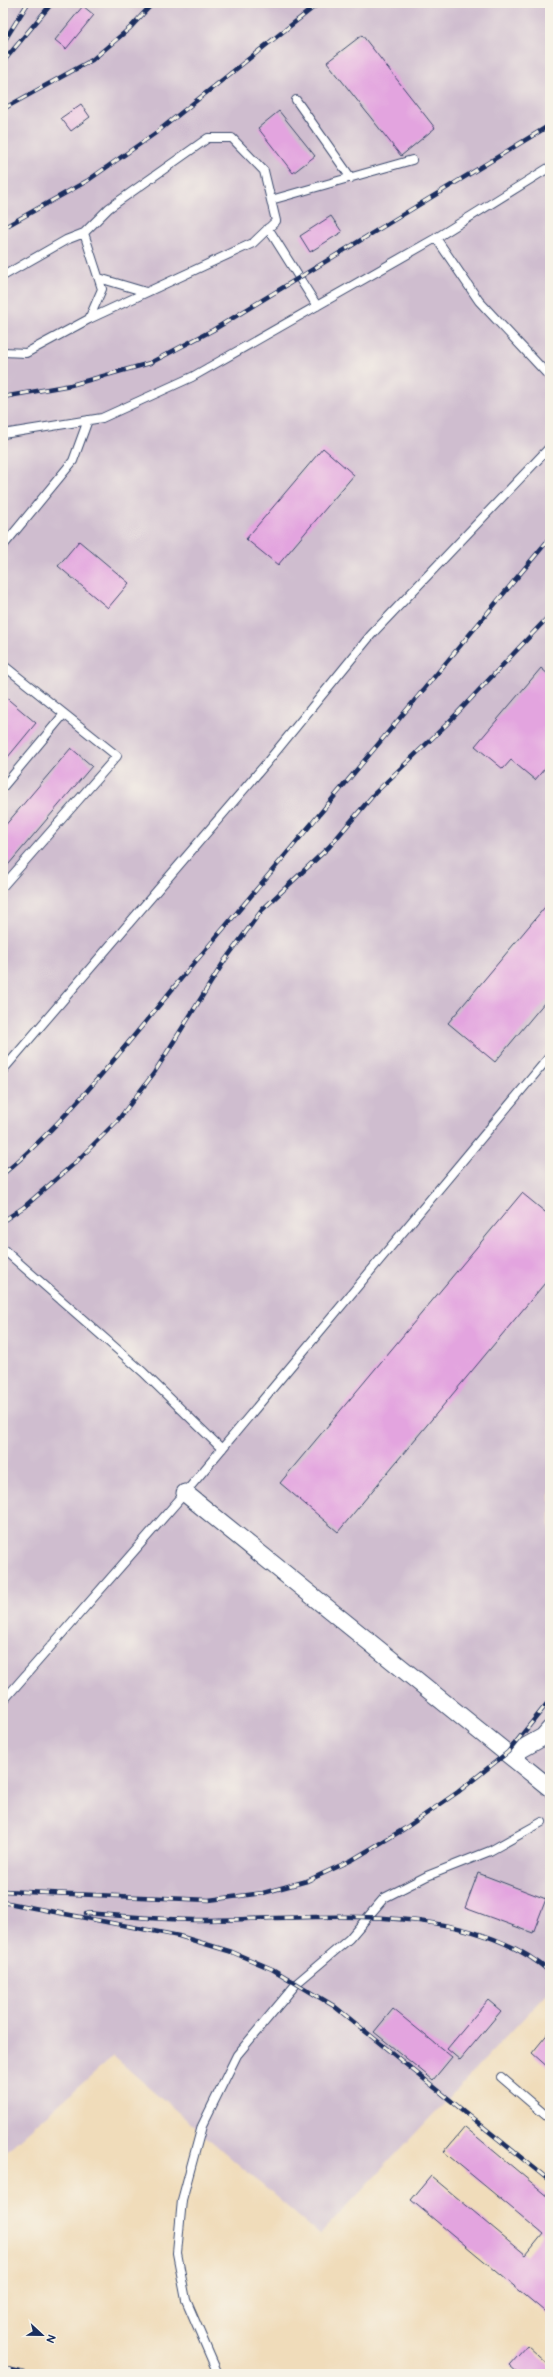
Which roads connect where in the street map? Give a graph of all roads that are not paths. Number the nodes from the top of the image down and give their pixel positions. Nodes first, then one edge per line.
1 (296, 100) dead end
2 (412, 160) dead end
3 (550, 167) edge
4 (351, 178) junction
5 (271, 200) junction
6 (268, 228) junction
7 (84, 234) junction
8 (436, 238) junction
9 (3, 276) edge
10 (99, 278) junction
11 (146, 292) junction
12 (317, 306) junction
13 (89, 319) junction
14 (3, 352) edge
15 (550, 377) edge
16 (88, 420) junction
17 (3, 434) edge
18 (550, 447) edge
19 (3, 546) edge
20 (3, 665) edge
21 (64, 714) junction
22 (3, 787) edge
23 (3, 886) edge
24 (550, 1056) edge
25 (3, 1070) edge
26 (3, 1249) edge
27 (222, 1449) junction
28 (185, 1493) junction
29 (3, 1701) edge
30 (550, 1729) edge
31 (512, 1755) junction
32 (550, 1788) edge
33 (542, 1822) dead end
34 (502, 2077) dead end
35 (550, 2118) edge
36 (218, 2374) edge

1 - 4 lane
2 - 4 lane
3 - 8 lane
4 - 5 lane
5 - 6 lane
5 - 7 lane
6 - 11 lane
6 - 12 lane
7 - 9 lane
7 - 10 lane
8 - 12 lane
8 - 15 lane
10 - 11 lane
10 - 13 lane
11 - 13 lane
12 - 16 lane
13 - 14 lane
16 - 17 lane
16 - 19 lane
18 - 25 lane
20 - 21 lane
21 - 22 lane
21 - 23 lane
24 - 27 lane
26 - 27 lane
27 - 28 lane
28 - 29 lane
28 - 31 street
30 - 31 street
31 - 32 street
33 - 36 lane
34 - 35 lane

